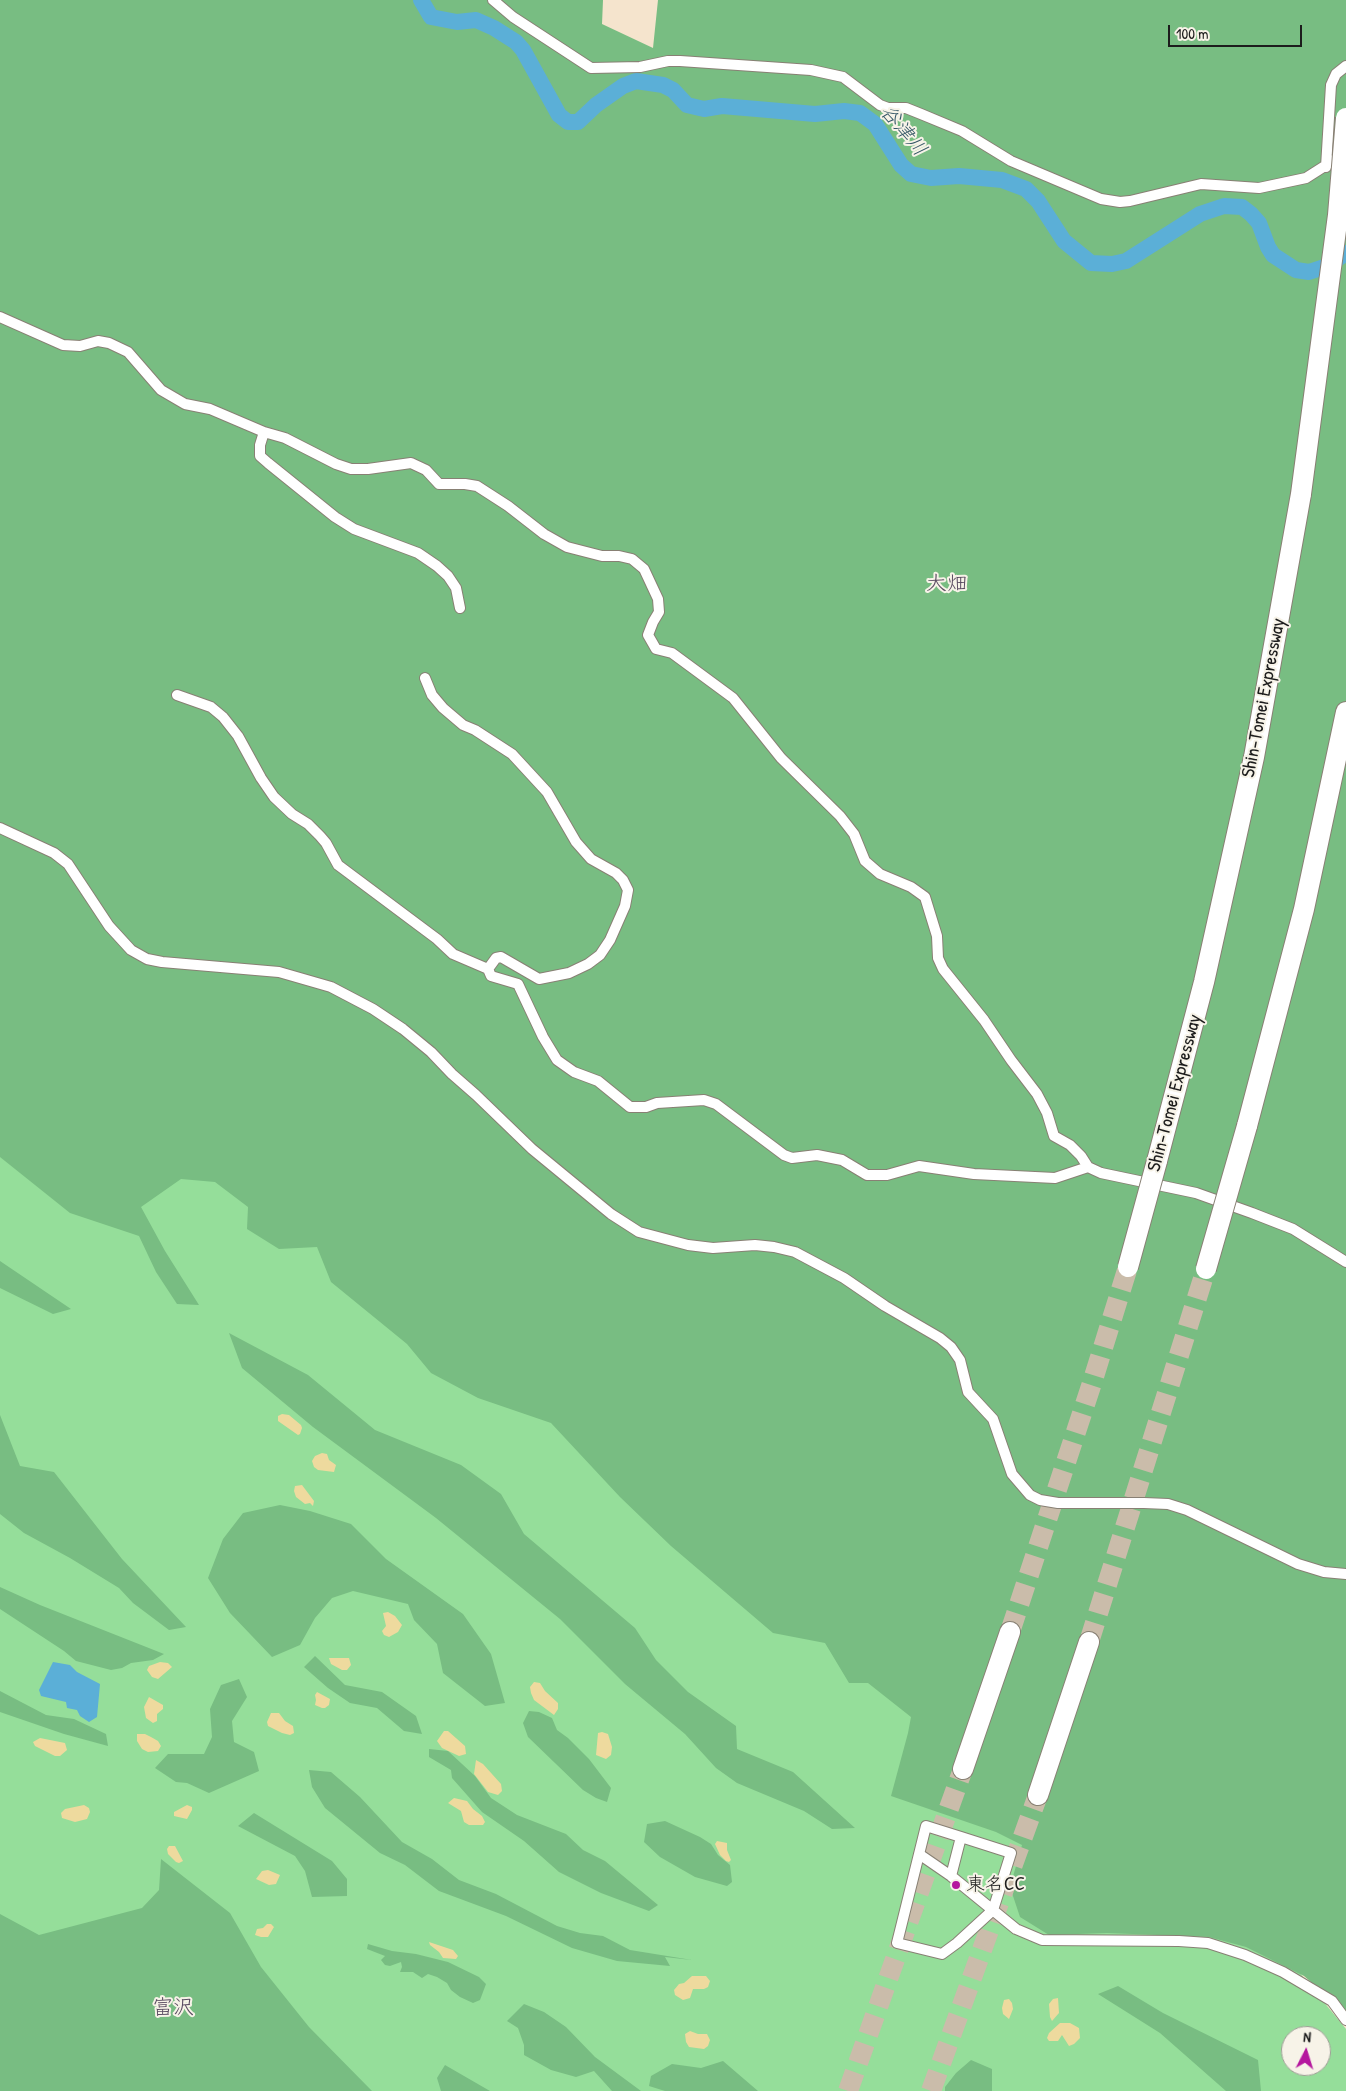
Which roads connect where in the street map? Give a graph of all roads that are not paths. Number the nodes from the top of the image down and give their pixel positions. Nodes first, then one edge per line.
1 (493, 0) edge
2 (1346, 66) edge
3 (1346, 118) edge
4 (1346, 153) edge
5 (1326, 167) junction
6 (0, 317) edge
7 (264, 432) junction
8 (460, 608) dead end
9 (425, 678) dead end
10 (177, 695) dead end
11 (1346, 712) edge
12 (0, 828) edge
13 (488, 969) junction
14 (1088, 1166) junction
15 (1346, 1262) edge
16 (1128, 1267) tunnel mouth
17 (1206, 1270) tunnel mouth
18 (1346, 1574) edge
19 (1010, 1632) tunnel mouth
20 (1089, 1642) tunnel mouth
21 (963, 1769) tunnel mouth
22 (1038, 1794) tunnel mouth
23 (961, 1837) junction
24 (919, 1854) junction
25 (951, 1876) junction
26 (993, 1910) junction
27 (1346, 2020) edge

1 - 5 street
2 - 5 street
3 - 16 highway, Shin-Tomei Expressway, bridge
4 - 5 street
6 - 7 street
7 - 8 street
7 - 14 street
9 - 13 street
10 - 13 street
11 - 17 highway, bridge
12 - 18 street
13 - 14 street
14 - 15 street
19 - 21 highway
20 - 22 highway
23 - 24 street
23 - 25 street
23 - 26 street
24 - 25 street
24 - 26 street
25 - 26 street
26 - 27 street

